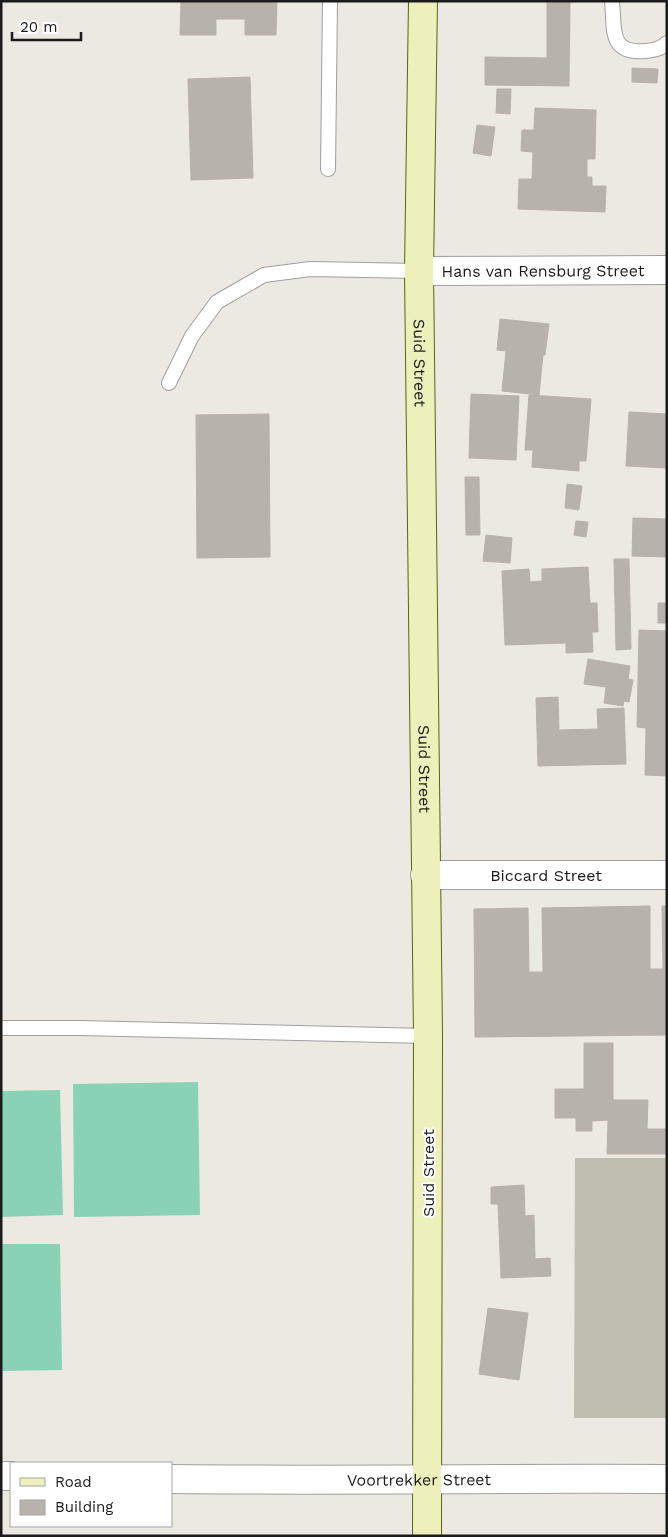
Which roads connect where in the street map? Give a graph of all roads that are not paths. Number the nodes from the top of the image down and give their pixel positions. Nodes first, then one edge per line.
1 (330, 1) edge
2 (423, 1) edge
3 (612, 1) edge
4 (667, 43) edge
5 (328, 170) dead end
6 (667, 270) edge
7 (419, 271) junction
8 (169, 383) dead end
9 (667, 875) edge
10 (425, 876) junction
11 (1, 1028) edge
12 (428, 1036) junction
13 (172, 1478) edge
14 (427, 1478) junction
15 (667, 1479) edge
16 (426, 1536) edge

1 - 5 lane
2 - 7 street, Suid Street
3 - 4 lane
6 - 7 street, Hans van Rensburg Street
7 - 8 lane
7 - 10 street, Suid Street
9 - 10 street, Biccard Street
10 - 12 street, Suid Street
11 - 12 lane
12 - 14 street, Suid Street
13 - 14 street, Voortrekker Street
14 - 15 street, Voortrekker Street
14 - 16 street, Suid Street

